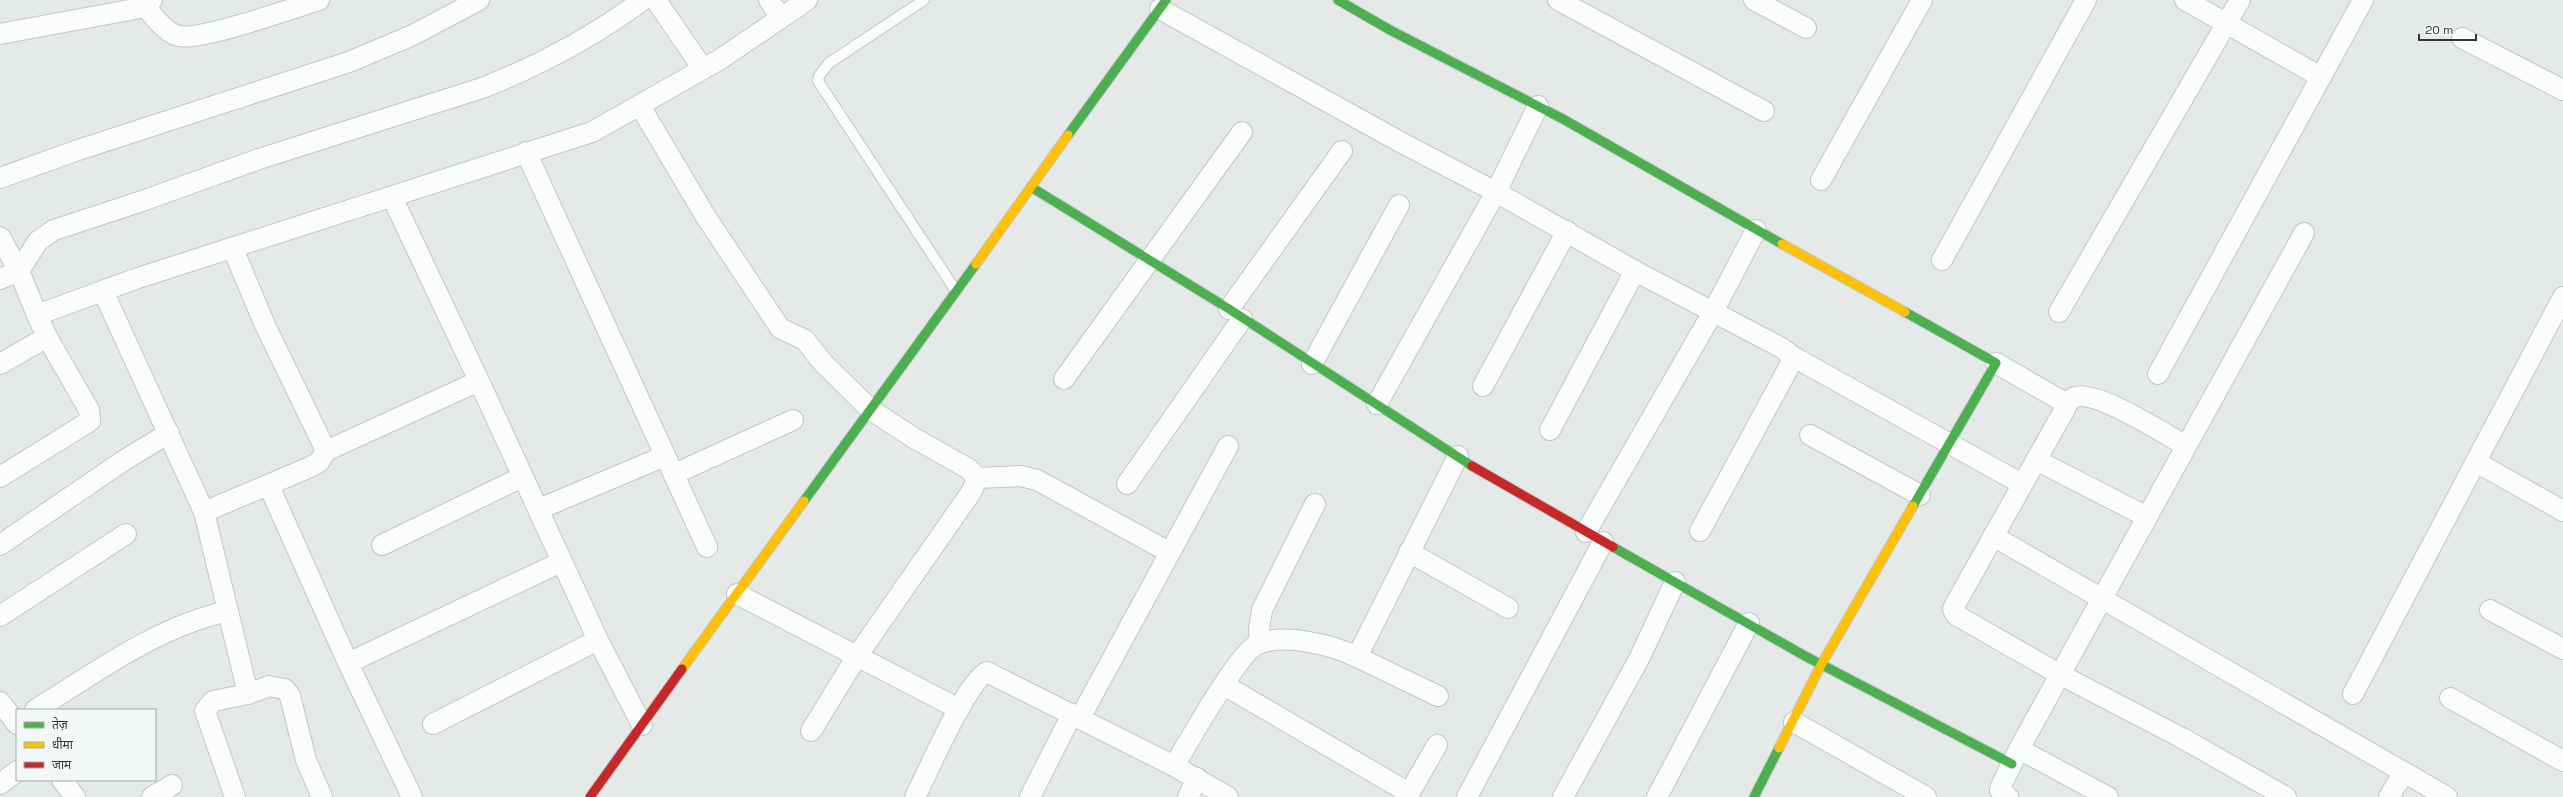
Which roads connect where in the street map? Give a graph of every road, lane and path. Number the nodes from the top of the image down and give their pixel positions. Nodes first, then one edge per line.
1 (319, 0) edge
2 (479, 0) edge
3 (643, 0) edge
4 (656, 0) edge
5 (769, 0) edge
6 (807, 0) edge
7 (924, 0) edge
8 (1338, 0) edge
9 (1558, 0) edge
10 (1754, 0) edge
11 (1922, 0) edge
12 (2086, 0) edge
13 (2185, 0) edge
14 (2240, 0) edge
15 (2363, 0) edge
16 (148, 3) edge
17 (1163, 5) edge
18 (781, 18) junction
19 (2226, 24) junction
20 (1806, 28) dead end
21 (0, 34) edge
22 (2462, 38) dead end
23 (703, 69) junction
24 (2321, 77) junction
25 (2563, 90) edge
26 (640, 106) junction
27 (1538, 106) junction
28 (1764, 111) dead end
29 (1242, 132) dead end
30 (1342, 150) dead end
31 (526, 152) junction
32 (0, 178) edge
33 (1821, 180) dead end
34 (1031, 188) junction
35 (1496, 192) junction
36 (392, 197) junction
37 (1399, 205) dead end
38 (1756, 230) junction
39 (1567, 231) junction
40 (2304, 233) dead end
41 (0, 237) edge
42 (233, 249) junction
43 (1151, 260) junction
44 (1942, 260) dead end
45 (19, 271) junction
46 (1635, 271) junction
47 (0, 279) edge
48 (104, 291) junction
49 (956, 291) junction
50 (2562, 303) edge
51 (1713, 312) junction
52 (2059, 312) dead end
53 (1236, 314) junction
54 (37, 315) junction
55 (47, 337) junction
56 (1792, 356) junction
57 (1996, 363) junction
58 (0, 364) edge
59 (1312, 364) junction
60 (2158, 374) dead end
61 (1064, 379) dead end
62 (479, 382) junction
63 (1483, 386) dead end
64 (1377, 404) junction
65 (2065, 404) junction
66 (871, 410) junction
67 (793, 420) dead end
68 (1550, 430) dead end
69 (169, 433) junction
70 (1810, 435) dead end
71 (1949, 444) junction
72 (1228, 446) dead end
73 (2186, 446) junction
74 (326, 451) junction
75 (665, 456) junction
76 (1458, 456) junction
77 (2036, 460) junction
78 (2476, 462) junction
79 (674, 474) junction
80 (0, 477) edge
81 (522, 477) junction
82 (977, 478) junction
83 (1127, 484) dead end
84 (2022, 484) junction
85 (269, 486) junction
86 (1920, 495) junction
87 (1314, 504) dead end
88 (539, 510) junction
89 (2563, 510) edge
90 (204, 512) junction
91 (2147, 517) junction
92 (1700, 531) dead end
93 (126, 534) dead end
94 (1993, 536) junction
95 (1594, 537) junction
96 (0, 545) edge
97 (382, 545) dead end
98 (707, 547) dead end
99 (1169, 552) junction
100 (1409, 552) junction
101 (562, 562) junction
102 (1675, 582) junction
103 (737, 594) junction
104 (2102, 597) junction
105 (1508, 608) dead end
106 (228, 610) junction
107 (2490, 610) dead end
108 (0, 616) edge
109 (1748, 623) junction
110 (598, 640) junction
111 (1260, 644) junction
112 (2563, 649) edge
113 (857, 656) junction
114 (1357, 657) junction
115 (348, 664) junction
116 (1821, 664) junction
117 (2059, 674) junction
118 (1224, 685) junction
119 (248, 694) junction
120 (2353, 694) dead end
121 (1438, 696) dead end
122 (2450, 698) dead end
123 (0, 702) edge
124 (37, 709) edge
125 (959, 709) junction
126 (1076, 716) junction
127 (16, 722) edge
128 (1794, 722) junction
129 (433, 724) dead end
130 (642, 724) junction
131 (811, 731) dead end
132 (1436, 745) dead end
133 (2016, 757) junction
134 (2563, 761) edge
135 (1174, 766) junction
136 (16, 772) edge
137 (2404, 772) junction
138 (1197, 778) junction
139 (63, 781) edge
140 (0, 784) edge
141 (172, 785) dead end
142 (1038, 794) edge
143 (1408, 795) edge
144 (76, 797) edge
145 (152, 797) edge
146 (235, 797) edge
147 (322, 797) edge
148 (412, 797) edge
149 (590, 797) edge
150 (915, 797) edge
151 (1188, 797) edge
152 (1228, 797) edge
153 (1467, 797) edge
154 (1563, 797) edge
155 (1657, 797) edge
156 (1754, 797) edge
157 (1926, 797) edge
158 (2008, 797) edge
159 (2108, 797) edge
160 (2286, 797) edge
161 (2389, 797) edge
162 (2447, 797) edge

1 - 16 street
2 - 32 street
3 - 45 street
4 - 23 street
5 - 18 street
6 - 18 street
7 - 49 lane
8 - 27 street
9 - 28 street
10 - 20 street
11 - 33 street
12 - 44 street
13 - 19 street
14 - 19 street
15 - 24 street
16 - 21 street
17 - 34 street
17 - 35 street
18 - 23 street
19 - 24 street
19 - 52 street
22 - 25 street
23 - 26 street
24 - 60 street
26 - 31 street
26 - 66 street
27 - 35 street
27 - 38 street
29 - 43 street
30 - 53 street
31 - 36 street
31 - 75 street
34 - 43 street
34 - 49 street
35 - 39 street
35 - 64 street
36 - 42 street
36 - 62 street
37 - 59 street
38 - 51 street
38 - 57 street
39 - 46 street
39 - 63 street
40 - 73 street
41 - 45 street
42 - 48 street
42 - 74 street
43 - 53 street
43 - 61 street
45 - 47 street
45 - 54 street
46 - 51 street
46 - 68 street
48 - 54 street
48 - 69 street
49 - 66 street
50 - 78 street
51 - 56 street
51 - 95 street
53 - 59 street
53 - 83 street
54 - 55 street
55 - 58 street
55 - 80 street
56 - 71 street
56 - 92 street
57 - 65 street
57 - 71 street
59 - 64 street
62 - 74 street
62 - 81 street
64 - 76 street
65 - 73 street
65 - 77 street
66 - 82 street
66 - 103 street
67 - 79 street
69 - 90 street
69 - 96 street
70 - 86 street
71 - 84 street
71 - 86 street
72 - 99 street
73 - 91 street
74 - 85 street
75 - 79 street
75 - 88 street
76 - 95 street
76 - 100 street
77 - 84 street
77 - 91 street
78 - 89 street
78 - 120 street
79 - 98 street
81 - 88 street
81 - 97 street
82 - 99 street
82 - 113 street
84 - 94 street
85 - 90 street
85 - 115 street
86 - 116 street
87 - 111 street
88 - 101 street
90 - 106 street
91 - 104 street
93 - 108 street
94 - 104 street
94 - 117 street
95 - 102 street
95 - 153 street
99 - 126 street
100 - 105 street
100 - 114 street
101 - 110 street
101 - 115 street
102 - 109 street
102 - 154 street
103 - 113 street
103 - 130 street
104 - 117 street
104 - 137 street
106 - 119 street
106 - 124 street
107 - 112 street
109 - 116 street
109 - 155 street
110 - 129 street
110 - 130 street
111 - 114 street
111 - 118 street
113 - 125 street
113 - 131 street
114 - 121 street
115 - 148 street
116 - 128 street
116 - 133 street
117 - 133 street
117 - 160 street
118 - 135 street
118 - 143 street
119 - 146 street
119 - 147 street
122 - 134 street
123 - 127 street
125 - 126 street
125 - 150 street
126 - 135 street
126 - 142 street
128 - 156 street
128 - 157 street
130 - 149 street
132 - 143 street
133 - 158 street
133 - 159 street
135 - 138 street
136 - 140 street
137 - 161 street
137 - 162 street
138 - 151 street
138 - 152 street
139 - 144 street
141 - 145 street

